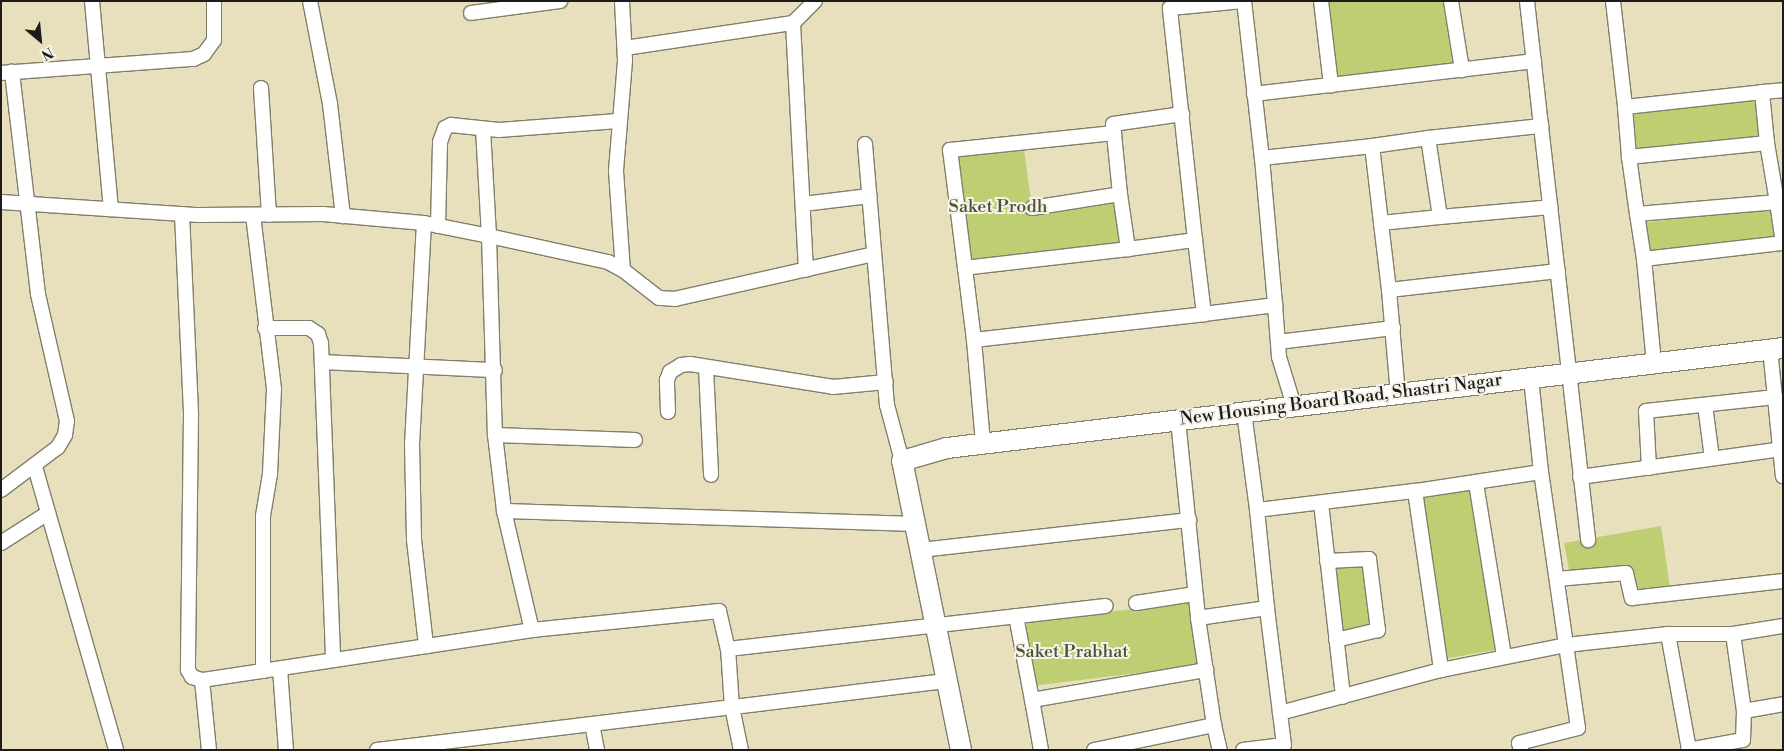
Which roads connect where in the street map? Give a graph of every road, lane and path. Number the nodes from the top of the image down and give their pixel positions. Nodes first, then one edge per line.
1 (92, 1) edge
2 (214, 1) edge
3 (310, 1) edge
4 (560, 1) edge
5 (622, 1) edge
6 (815, 1) edge
7 (1244, 1) edge
8 (1321, 1) edge
9 (1451, 1) edge
10 (1527, 1) edge
11 (1613, 1) edge
12 (1170, 5) edge
13 (471, 13) dead end
14 (793, 23) junction
15 (625, 48) junction
16 (1534, 61) junction
17 (98, 68) junction
18 (1462, 70) junction
19 (7, 73) edge
20 (1331, 85) junction
21 (262, 88) dead end
22 (1783, 90) edge
23 (1762, 92) junction
24 (1254, 94) junction
25 (1625, 107) junction
26 (1182, 114) junction
27 (618, 121) junction
28 (1541, 126) junction
29 (482, 129) junction
30 (1114, 133) junction
31 (1428, 138) junction
32 (1767, 143) junction
33 (865, 144) dead end
34 (1372, 146) junction
35 (1629, 157) junction
36 (1262, 158) junction
37 (1120, 194) junction
38 (870, 196) junction
39 (1, 202) edge
40 (1777, 202) junction
41 (26, 204) junction
42 (803, 204) junction
43 (1551, 207) junction
44 (1032, 208) dead end
45 (111, 210) junction
46 (182, 214) junction
47 (1638, 214) junction
48 (253, 215) junction
49 (269, 215) junction
50 (343, 216) junction
51 (1440, 217) junction
52 (424, 223) junction
53 (1381, 223) junction
54 (438, 226) junction
55 (489, 236) junction
56 (1195, 240) junction
57 (1783, 243) edge
58 (1128, 250) junction
59 (874, 254) junction
60 (1644, 259) junction
61 (965, 268) junction
62 (623, 270) junction
63 (806, 270) junction
64 (1558, 271) junction
65 (1389, 290) junction
66 (1275, 305) junction
67 (1204, 314) junction
68 (265, 328) junction
69 (1393, 328) junction
70 (974, 340) junction
71 (1278, 342) junction
72 (1776, 348) edge
73 (323, 362) junction
74 (1654, 363) junction
75 (415, 367) junction
76 (706, 367) junction
77 (495, 370) junction
78 (1567, 373) junction
79 (1531, 378) junction
80 (886, 382) junction
81 (1398, 394) junction
82 (1775, 397) junction
83 (1705, 405) junction
84 (1294, 406) junction
85 (668, 412) dead end
86 (1244, 412) junction
87 (1178, 420) junction
88 (495, 435) junction
89 (635, 440) dead end
90 (983, 444) junction
91 (1782, 449) edge
92 (1712, 458) junction
93 (902, 461) junction
94 (35, 468) junction
95 (1649, 468) junction
96 (1541, 472) junction
97 (711, 475) dead end
98 (1783, 476) edge
99 (1580, 477) junction
100 (1476, 483) junction
101 (1, 490) edge
102 (1415, 491) junction
103 (1321, 503) junction
104 (1257, 510) junction
105 (504, 511) junction
106 (48, 513) junction
107 (1188, 520) junction
108 (917, 524) junction
109 (1588, 540) dead end
110 (1, 543) edge
111 (921, 550) junction
112 (1327, 562) junction
113 (1557, 578) junction
114 (1783, 581) edge
115 (1195, 594) junction
116 (1136, 603) dead end
117 (1106, 606) dead end
118 (1267, 608) junction
119 (1016, 616) junction
120 (1198, 618) junction
121 (935, 625) junction
122 (1783, 626) edge
123 (532, 630) junction
124 (1668, 634) junction
125 (1733, 634) junction
126 (1336, 640) junction
127 (1566, 645) junction
128 (426, 646) junction
129 (728, 649) junction
130 (1504, 656) junction
131 (333, 660) junction
132 (280, 669) junction
133 (1206, 670) junction
134 (1441, 670) junction
135 (263, 671) junction
136 (202, 680) junction
137 (945, 681) junction
138 (1343, 697) junction
139 (1032, 700) junction
140 (1783, 704) edge
141 (732, 707) junction
142 (1744, 711) junction
143 (1280, 713) junction
144 (592, 724) junction
145 (1214, 725) junction
146 (1745, 745) edge
147 (1285, 747) edge
148 (116, 750) edge
149 (210, 750) edge
150 (286, 750) edge
151 (377, 750) edge
152 (597, 750) edge
153 (741, 750) edge
154 (961, 750) edge
155 (1041, 750) edge
156 (1094, 750) edge
157 (1220, 750) edge
158 (1243, 750) edge
159 (1520, 750) edge
160 (1688, 750) edge

1 - 17 street
2 - 17 street
3 - 50 street
4 - 13 street
5 - 15 street
6 - 14 street
7 - 12 street
7 - 24 street
8 - 20 street
9 - 18 street
10 - 16 street
11 - 25 street
12 - 26 street
14 - 15 street
14 - 42 street
15 - 27 street
16 - 18 street
16 - 28 street
17 - 19 street
17 - 45 street
18 - 20 street
19 - 41 street
20 - 24 street
21 - 49 street
22 - 23 street
23 - 25 street
23 - 32 street
24 - 36 street
25 - 35 street
26 - 30 street
26 - 56 street
27 - 29 street
27 - 62 street
28 - 31 street
28 - 43 street
29 - 54 street
29 - 55 street
30 - 37 street
30 - 61 street
31 - 34 street
31 - 51 street
32 - 35 street
32 - 40 street
33 - 38 street
34 - 36 street
34 - 53 street
35 - 47 street
36 - 66 street
37 - 44 street
37 - 58 street
38 - 42 street
38 - 59 street
39 - 41 street
40 - 47 street
40 - 57 street
41 - 45 street
41 - 94 street
42 - 63 street
43 - 51 street
43 - 64 street
45 - 46 street
46 - 48 street
46 - 136 street
47 - 60 street
48 - 49 street
48 - 68 street
49 - 50 street
50 - 52 street
51 - 53 street
52 - 54 street
52 - 75 street
53 - 65 street
54 - 55 street
55 - 62 street
55 - 77 street
56 - 58 street
56 - 67 street
57 - 60 street
58 - 61 street
59 - 63 street
59 - 80 street
60 - 74 street
61 - 70 street
62 - 63 street
64 - 65 street
64 - 78 street
65 - 69 street
66 - 67 street
66 - 71 street
67 - 70 street
68 - 73 street
68 - 135 street
69 - 71 street
69 - 81 street
70 - 90 street
71 - 84 street
72 - 74 street, New Housing Board Road, Shastri Nagar
72 - 82 street
73 - 75 street
73 - 131 street
74 - 78 street, New Housing Board Road, Shastri Nagar
75 - 77 street
75 - 128 street
76 - 80 street
76 - 85 street
76 - 97 street
77 - 88 street
78 - 79 street, New Housing Board Road, Shastri Nagar
78 - 99 street
79 - 81 street, New Housing Board Road, Shastri Nagar
79 - 96 street
80 - 93 street
81 - 84 street, New Housing Board Road, Shastri Nagar
82 - 83 street
82 - 91 street
83 - 92 street
83 - 95 street
84 - 86 street, New Housing Board Road, Shastri Nagar
86 - 87 street, New Housing Board Road, Shastri Nagar
86 - 104 street
87 - 90 street, New Housing Board Road, Shastri Nagar
87 - 107 street
88 - 89 street
88 - 105 street
90 - 93 street, New Housing Board Road, Shastri Nagar
91 - 92 street
91 - 98 street
92 - 95 street
93 - 108 street
94 - 101 street
94 - 106 street
95 - 99 street
96 - 100 street
96 - 113 street
99 - 109 street
100 - 102 street
100 - 130 street
102 - 103 street
102 - 134 street
103 - 104 street
103 - 112 street
104 - 118 street
105 - 108 street
105 - 123 street
106 - 110 street
106 - 148 street
107 - 111 street
107 - 115 street
108 - 111 street
111 - 121 street
112 - 126 street
112 - 126 street
113 - 114 street
113 - 127 street
115 - 116 street
115 - 120 street
117 - 119 street
118 - 120 street
118 - 143 street
119 - 121 street
119 - 139 street
120 - 133 street
121 - 129 street
121 - 137 street
122 - 125 street
123 - 128 street
123 - 129 street
124 - 125 street
124 - 127 street
124 - 160 street
125 - 142 street
126 - 138 street
127 - 130 street
127 - 159 street
128 - 131 street
129 - 141 street
130 - 134 street
131 - 132 street
132 - 135 street
132 - 150 street
133 - 139 street
133 - 145 street
134 - 138 street
135 - 136 street
136 - 149 street
137 - 141 street
137 - 154 street
138 - 143 street
139 - 155 street
140 - 142 street
141 - 144 street
141 - 153 street
142 - 146 street
143 - 147 street
144 - 151 street
144 - 152 street
145 - 156 street
145 - 157 street
146 - 160 street
147 - 158 street

